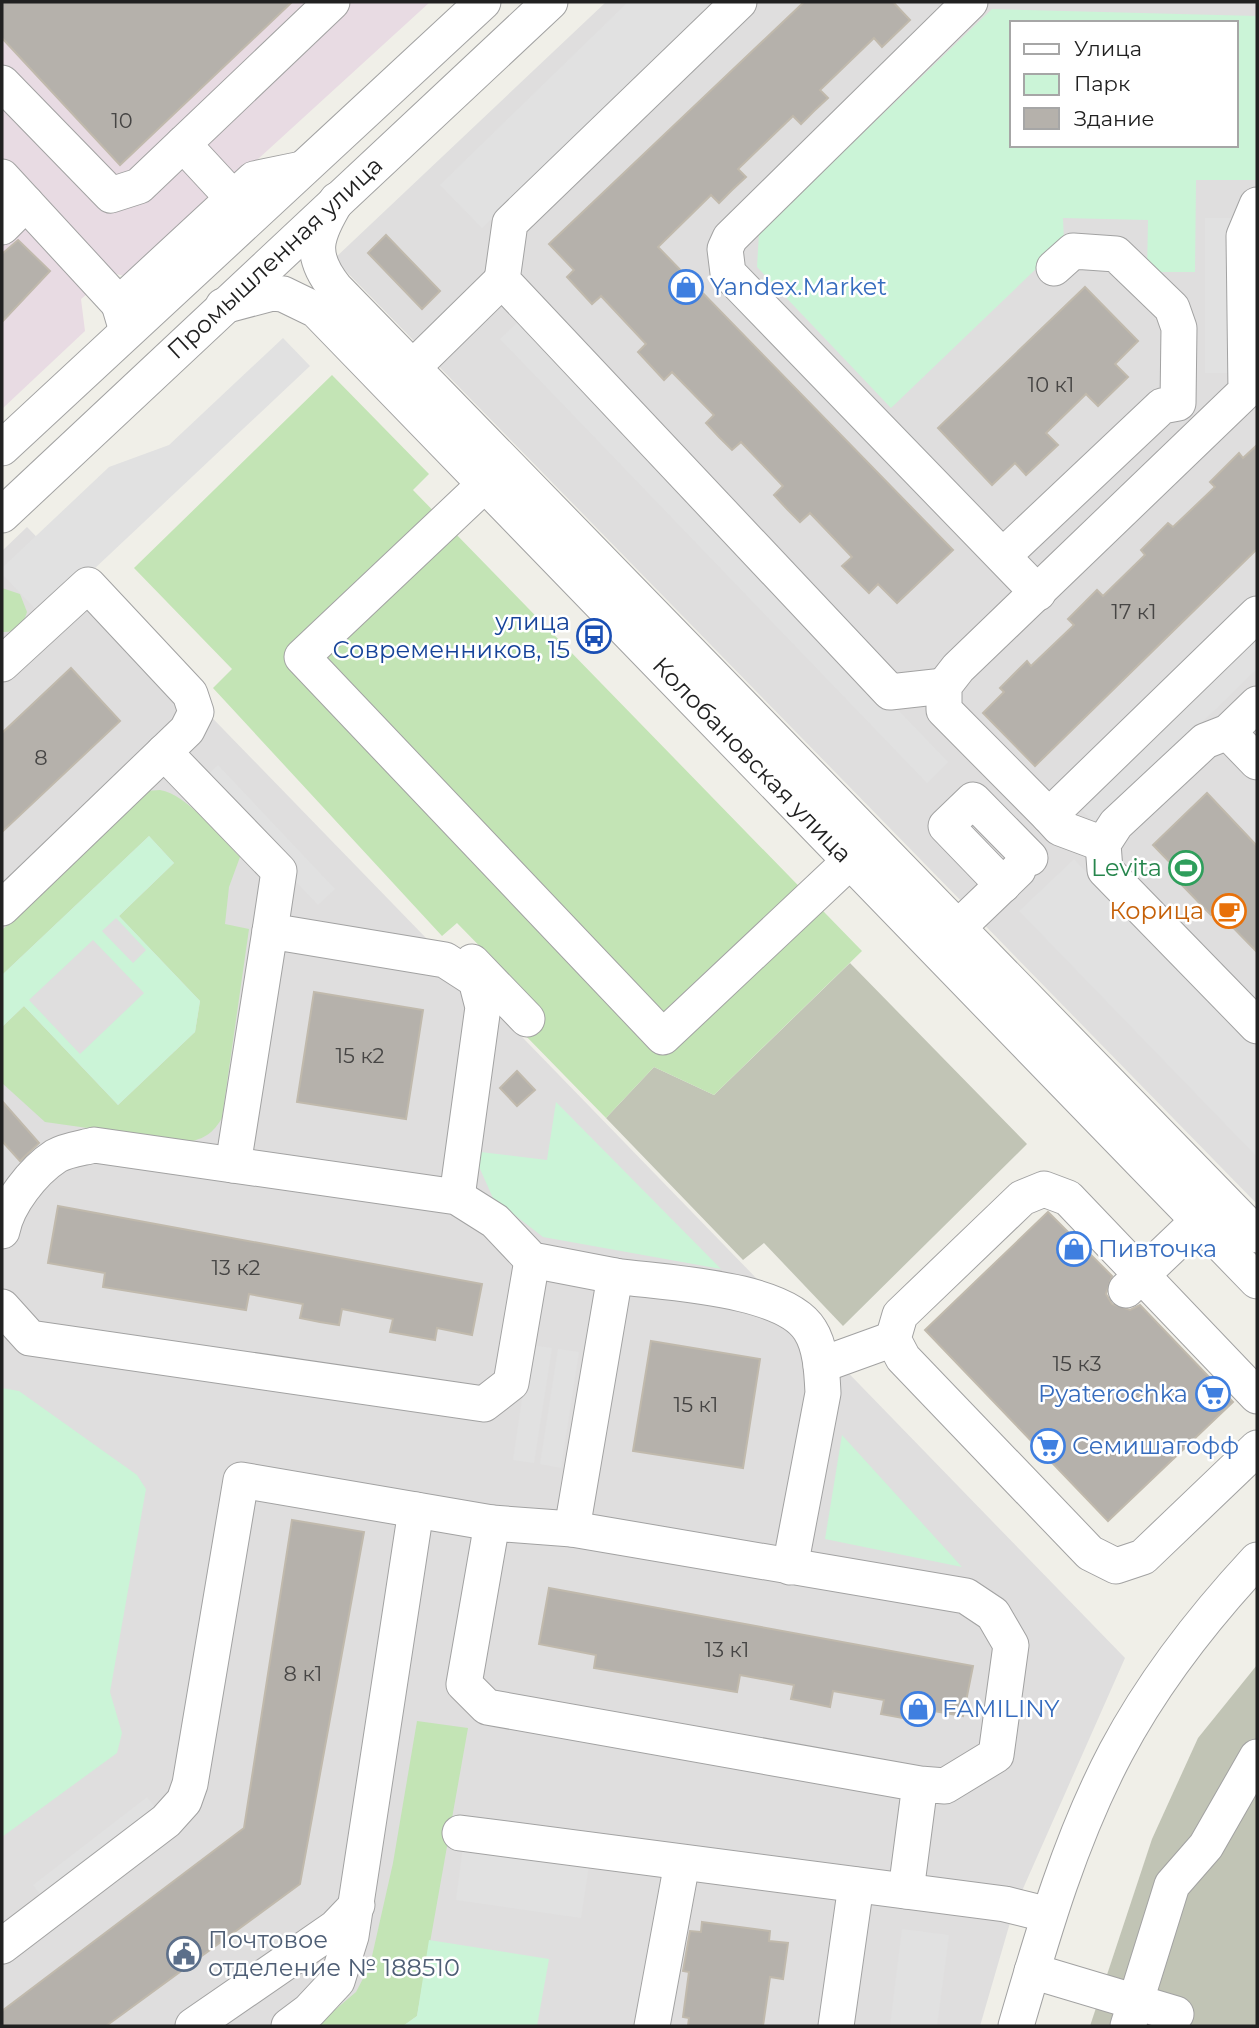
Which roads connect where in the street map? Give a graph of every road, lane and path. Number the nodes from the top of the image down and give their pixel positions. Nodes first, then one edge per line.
1 (332, 2) edge
2 (483, 2) edge
3 (550, 2) edge
4 (739, 2) edge
5 (970, 2) edge
6 (2, 82) edge
7 (183, 144) junction
8 (302, 169) junction
9 (2, 177) edge
10 (233, 198) junction
11 (337, 200) junction
12 (1257, 205) edge
13 (14, 215) edge
14 (1054, 268) dead end
15 (502, 280) junction
16 (223, 306) junction
17 (123, 317) junction
18 (402, 377) junction
19 (1178, 403) junction
20 (1214, 424) junction
21 (2, 448) edge
22 (496, 474) junction
23 (2, 515) edge
24 (1003, 556) junction
25 (1038, 593) junction
26 (1257, 614) edge
27 (2, 664) edge
28 (944, 686) junction
29 (1257, 704) edge
30 (1228, 732) junction
31 (164, 752) junction
32 (1257, 762) edge
33 (1055, 822) junction
34 (1102, 844) junction
35 (861, 850) junction
36 (1030, 858) junction
37 (1003, 885) junction
38 (2, 908) edge
39 (270, 930) junction
40 (947, 938) junction
41 (453, 942) dead end
42 (479, 977) junction
43 (527, 1018) dead end
44 (1257, 1026) edge
45 (233, 1166) junction
46 (457, 1197) junction
47 (1210, 1210) junction
48 (2, 1223) edge
49 (1257, 1235) edge
50 (532, 1260) junction
51 (615, 1276) junction
52 (1257, 1280) edge
53 (1133, 1282) junction
54 (2, 1307) edge
55 (893, 1339) junction
56 (821, 1365) junction
57 (1257, 1396) edge
58 (1257, 1448) edge
59 (416, 1510) junction
60 (492, 1523) junction
61 (572, 1529) junction
62 (1257, 1560) edge
63 (790, 1567) junction
64 (1257, 1757) edge
65 (919, 1784) junction
66 (460, 1833) dead end
67 (682, 1863) junction
68 (856, 1885) junction
69 (906, 1891) junction
70 (357, 1905) junction
71 (1049, 1915) junction
72 (2, 1947) edge
73 (1032, 1971) junction
74 (1132, 2014) edge
75 (1176, 2014) dead end
76 (193, 2026) edge
77 (289, 2026) edge
78 (652, 2026) edge
79 (836, 2026) edge
80 (1016, 2026) edge

1 - 7 street
2 - 8 street, Промышленная улица
3 - 11 street, Промышленная улица
4 - 15 street
5 - 24 street
6 - 7 street
7 - 10 street
8 - 10 street
8 - 17 street, Промышленная улица
9 - 13 street
10 - 17 street
11 - 16 street, Промышленная улица
11 - 18 street, Колобановская улица
12 - 20 street
13 - 17 street
14 - 19 street
15 - 18 street
15 - 28 street
16 - 18 street, Колобановская улица
16 - 23 street, Промышленная улица
17 - 21 street, Промышленная улица
18 - 22 street, Колобановская улица
19 - 20 street
19 - 24 street
20 - 25 street
22 - 35 street, Колобановская улица
22 - 35 street
24 - 25 street
25 - 28 street
26 - 33 street
27 - 31 street
28 - 33 street
29 - 30 street
30 - 32 street
30 - 34 street
31 - 38 street
31 - 39 street
33 - 34 street
33 - 36 street
34 - 44 street
35 - 40 street, Колобановская улица
36 - 37 street
36 - 37 street
37 - 40 street
39 - 42 street
39 - 45 street
40 - 47 street, Колобановская улица
41 - 42 street
42 - 43 street
42 - 46 street
45 - 46 street
45 - 48 street
46 - 50 street
47 - 49 street, Колобановская улица
47 - 52 street, Колобановская улица
47 - 53 street
50 - 51 street
50 - 54 street
51 - 56 street
51 - 61 street
53 - 55 street
53 - 57 street
55 - 56 street
55 - 58 street
56 - 63 street
59 - 60 street
59 - 70 street
59 - 72 street
60 - 61 street
60 - 65 street
61 - 63 street
62 - 71 street
63 - 65 street
64 - 74 street
65 - 69 street
66 - 67 street
67 - 68 street
67 - 78 street
68 - 69 street
68 - 79 street
69 - 71 street
70 - 76 street
70 - 77 street
71 - 73 street
73 - 74 street
73 - 80 street
74 - 75 street

